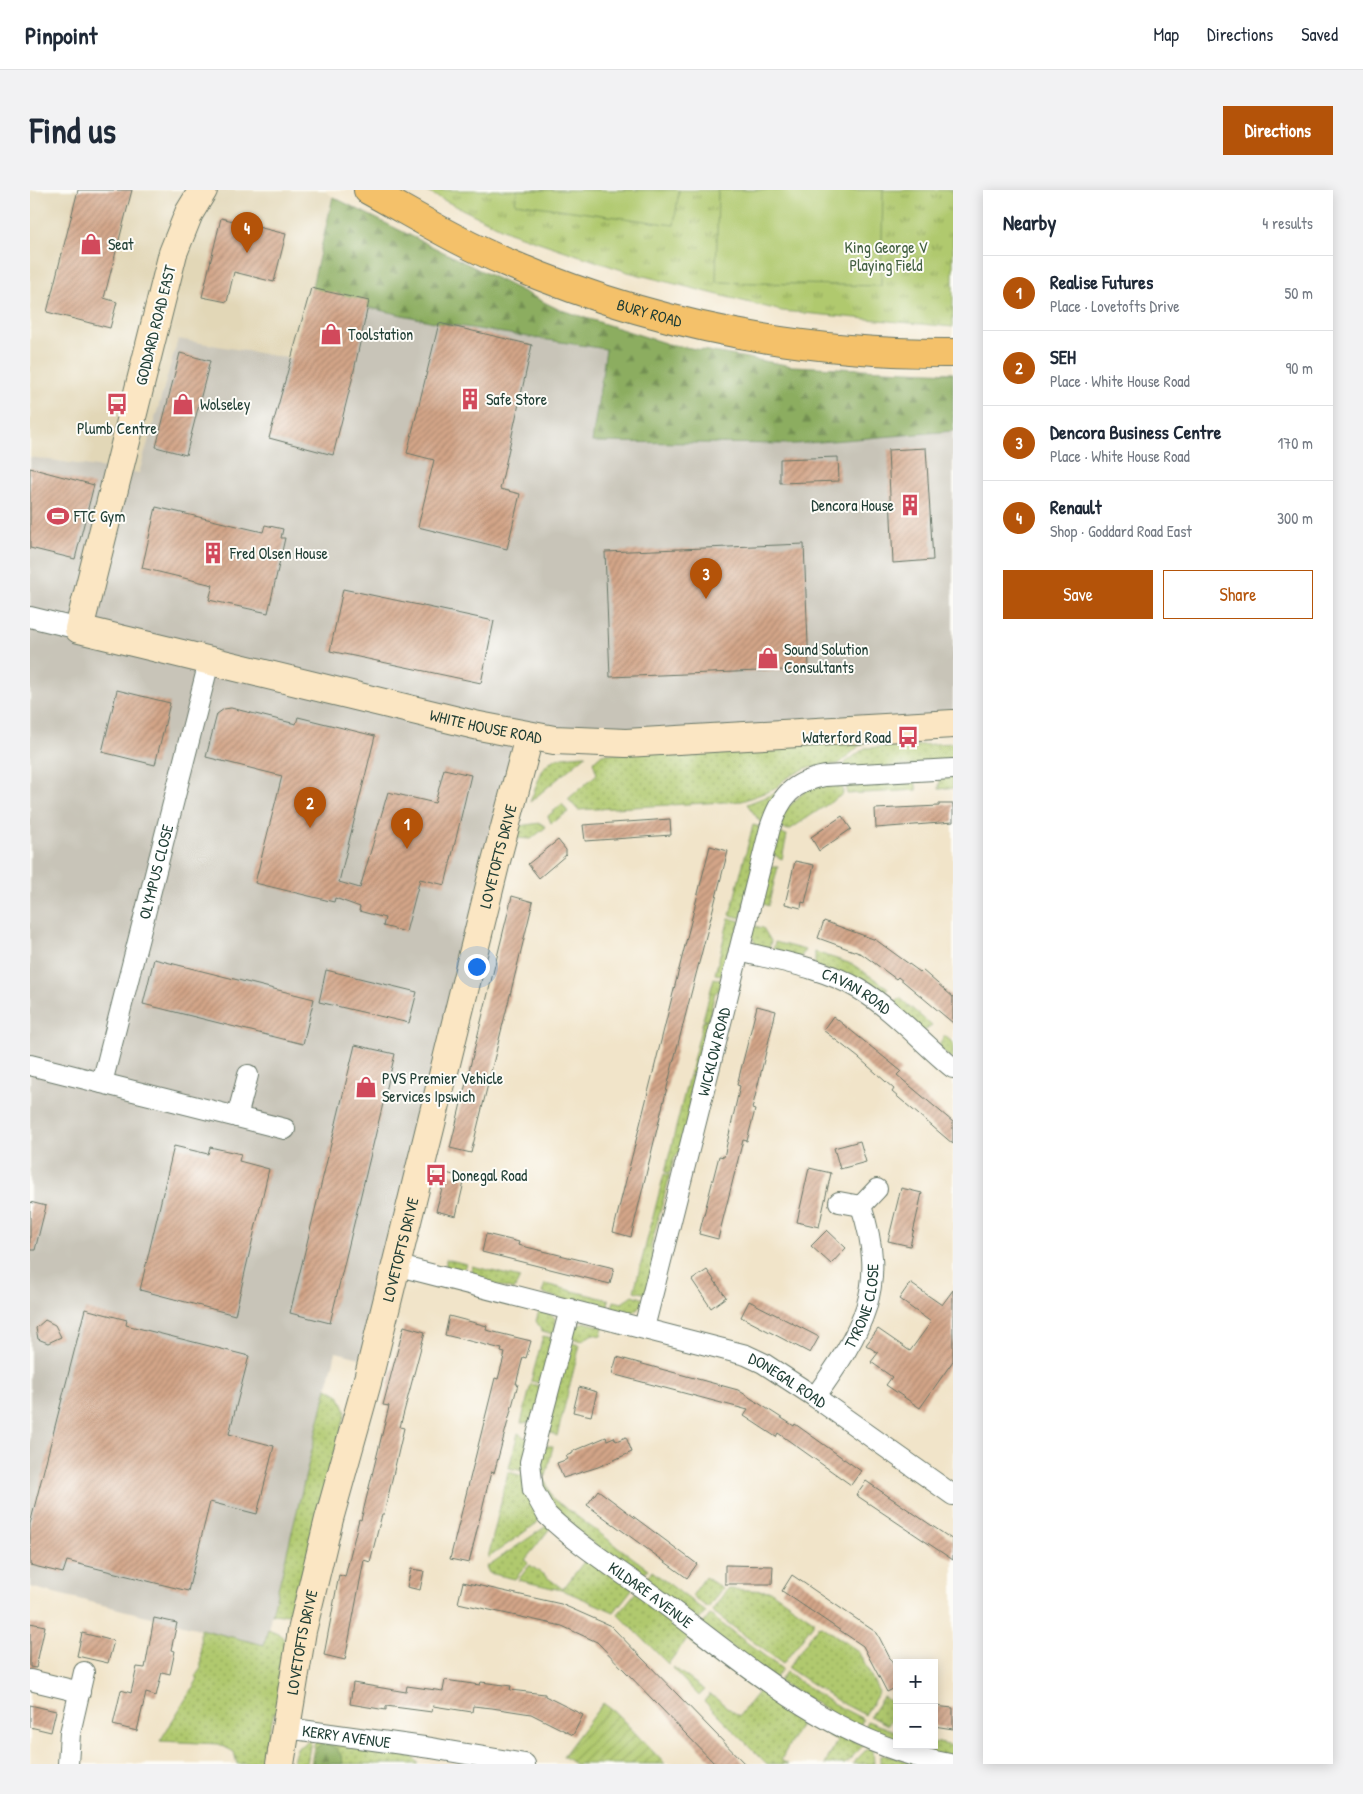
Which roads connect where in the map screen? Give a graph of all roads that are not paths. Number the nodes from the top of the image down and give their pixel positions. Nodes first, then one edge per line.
1 (180, 190) edge
2 (203, 190) edge
3 (373, 192) edge
4 (173, 253) junction
5 (953, 353) edge
6 (30, 617) edge
7 (79, 629) junction
8 (208, 662) junction
9 (953, 724) edge
10 (529, 737) junction
11 (953, 769) edge
12 (740, 951) junction
13 (30, 1065) edge
14 (953, 1068) edge
15 (248, 1075) dead end
16 (102, 1083) junction
17 (237, 1117) junction
18 (285, 1129) dead end
19 (877, 1189) dead end
20 (839, 1202) dead end
21 (861, 1206) junction
22 (395, 1265) junction
23 (570, 1309) junction
24 (644, 1328) junction
25 (815, 1397) junction
26 (953, 1495) edge
27 (84, 1672) dead end
28 (30, 1680) edge
29 (80, 1692) junction
30 (286, 1728) junction
31 (430, 1756) edge
32 (68, 1764) edge
33 (280, 1764) edge
34 (525, 1764) edge
35 (950, 1764) edge

1 - 4 street, GODDARD ROAD EAST
2 - 4 street, GODDARD ROAD EAST
3 - 5 main road, BURY ROAD
4 - 7 street, GODDARD ROAD EAST
6 - 7 street, WHITE HOUSE ROAD
7 - 8 street, WHITE HOUSE ROAD
8 - 10 street, WHITE HOUSE ROAD
8 - 16 street, OLYMPUS CLOSE
9 - 10 street, WHITE HOUSE ROAD
10 - 22 street, LOVETOFTS DRIVE
11 - 12 street, WICKLOW ROAD
12 - 14 street, CAVAN ROAD
12 - 24 street, WICKLOW ROAD
13 - 16 street
15 - 17 street
16 - 17 street
17 - 18 street
19 - 21 street
20 - 21 street
21 - 25 street, TYRONE CLOSE
22 - 23 street, DONEGAL ROAD
22 - 30 street, LOVETOFTS DRIVE
23 - 24 street, DONEGAL ROAD
23 - 35 street, KILDARE AVENUE
24 - 25 street, DONEGAL ROAD
25 - 26 street, DONEGAL ROAD
27 - 29 street
28 - 29 street
29 - 32 street
30 - 31 street, KERRY AVENUE
30 - 33 street, LOVETOFTS DRIVE
31 - 34 street, KERRY AVENUE

